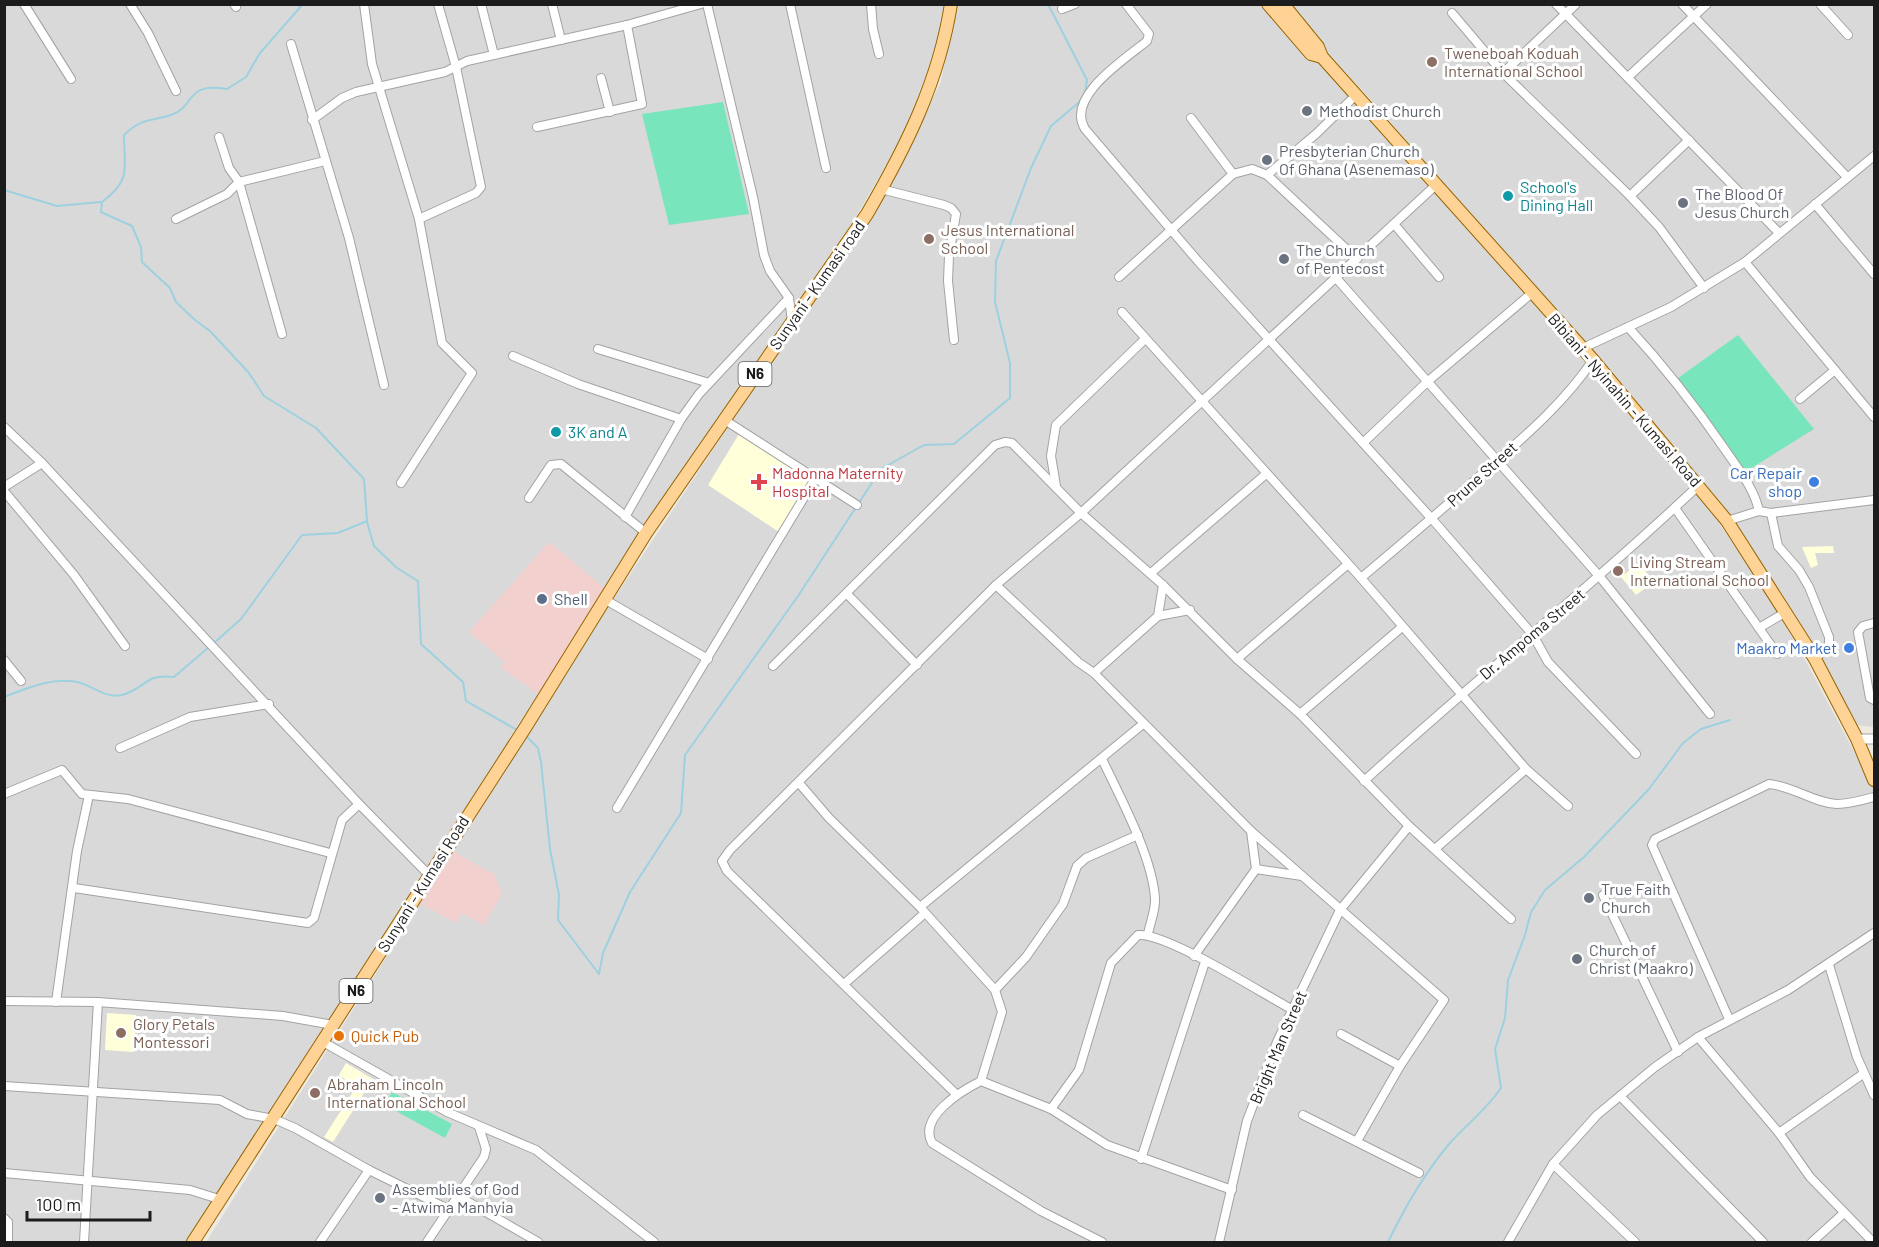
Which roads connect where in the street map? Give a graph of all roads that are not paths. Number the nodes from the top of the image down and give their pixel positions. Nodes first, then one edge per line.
1 (24, 4) edge
2 (130, 4) edge
3 (364, 4) edge
4 (438, 4) edge
5 (481, 4) edge
6 (552, 4) edge
7 (701, 4) edge
8 (707, 4) edge
9 (790, 4) edge
10 (871, 4) edge
11 (951, 4) edge
12 (1075, 4) edge
13 (1126, 4) edge
14 (1268, 4) edge
15 (1282, 4) edge
16 (1556, 4) edge
17 (1576, 4) edge
18 (1682, 4) edge
19 (1707, 4) edge
20 (1820, 4) edge
21 (1062, 9) dead end
22 (1452, 13) dead end
23 (1566, 14) junction
24 (1694, 16) junction
25 (627, 25) junction
26 (1848, 35) dead end
27 (561, 40) junction
28 (291, 44) dead end
29 (879, 54) dead end
30 (494, 55) junction
31 (1322, 57) junction
32 (456, 67) junction
33 (1503, 73) junction
34 (1628, 77) junction
35 (602, 78) dead end
36 (71, 79) dead end
37 (378, 87) junction
38 (176, 91) dead end
39 (1356, 95) junction
40 (610, 112) junction
41 (1191, 118) dead end
42 (312, 120) junction
43 (537, 127) dead end
44 (219, 137) dead end
45 (1689, 140) junction
46 (1875, 156) edge
47 (325, 161) junction
48 (826, 168) dead end
49 (1233, 174) junction
50 (1267, 175) junction
51 (1847, 177) junction
52 (239, 182) junction
53 (1437, 184) junction
54 (881, 189) junction
55 (1630, 196) junction
56 (1815, 204) junction
57 (176, 219) dead end
58 (419, 219) junction
59 (1394, 224) junction
60 (1172, 231) junction
61 (1779, 233) junction
62 (1357, 259) junction
63 (1745, 262) junction
64 (1875, 274) edge
65 (1119, 277) dead end
66 (1439, 277) dead end
67 (1336, 279) junction
68 (1704, 288) junction
69 (1532, 293) junction
70 (789, 298) junction
71 (1122, 312) dead end
72 (792, 321) junction
73 (1628, 327) junction
74 (282, 334) dead end
75 (1145, 339) junction
76 (954, 340) dead end
77 (1269, 340) junction
78 (1582, 348) junction
79 (598, 349) dead end
80 (513, 356) dead end
81 (1593, 360) junction
82 (1835, 370) junction
83 (1427, 382) junction
84 (709, 383) junction
85 (384, 385) dead end
86 (1800, 399) dead end
87 (1202, 402) junction
88 (1875, 417) edge
89 (681, 419) junction
90 (723, 419) junction
91 (4, 427) edge
92 (1363, 443) junction
93 (1499, 460) junction
94 (42, 463) junction
95 (1266, 474) junction
96 (815, 479) junction
97 (401, 483) dead end
98 (1699, 485) junction
99 (1056, 486) junction
100 (4, 489) edge
101 (529, 498) dead end
102 (1875, 500) edge
103 (856, 505) dead end
104 (1675, 508) junction
105 (1759, 511) junction
106 (1081, 513) junction
107 (1771, 513) junction
108 (625, 517) junction
109 (1432, 519) junction
110 (1727, 521) junction
111 (646, 533) junction
112 (1347, 565) junction
113 (1151, 573) junction
114 (1361, 578) junction
115 (1600, 578) junction
116 (996, 585) junction
117 (1163, 585) junction
118 (847, 594) junction
119 (604, 599) junction
120 (1190, 610) junction
121 (1786, 612) junction
122 (1158, 616) junction
123 (1875, 623) edge
124 (1402, 627) junction
125 (1758, 627) junction
126 (1533, 635) junction
127 (125, 646) dead end
128 (1777, 654) dead end
129 (708, 659) junction
130 (1237, 659) junction
131 (1815, 659) junction
132 (4, 660) edge
133 (917, 665) junction
134 (773, 666) dead end
135 (1094, 673) junction
136 (21, 681) dead end
137 (1461, 693) junction
138 (1875, 700) edge
139 (269, 704) junction
140 (1300, 714) junction
141 (1710, 714) dead end
142 (1143, 724) junction
143 (517, 739) joint
144 (1857, 739) junction
145 (1875, 739) edge
146 (120, 748) dead end
147 (1636, 753) dead end
148 (1102, 759) junction
149 (1527, 769) junction
150 (1875, 780) edge
151 (1364, 782) junction
152 (799, 783) junction
153 (4, 794) edge
154 (89, 795) junction
155 (1875, 798) edge
156 (359, 804) junction
157 (1568, 806) dead end
158 (616, 808) dead end
159 (1409, 826) junction
160 (1251, 831) junction
161 (1138, 835) junction
162 (1435, 849) junction
163 (330, 853) junction
164 (1256, 869) junction
165 (429, 874) junction
166 (1302, 876) junction
167 (74, 888) junction
168 (1603, 895) dead end
169 (922, 910) junction
170 (1340, 910) junction
171 (1511, 919) dead end
172 (1875, 933) edge
173 (1148, 934) junction
174 (1194, 956) junction
175 (1205, 962) junction
176 (1829, 964) junction
177 (844, 984) junction
178 (995, 990) junction
179 (4, 1001) edge
180 (56, 1002) junction
181 (98, 1002) junction
182 (1293, 1010) junction
183 (1729, 1019) junction
184 (333, 1025) junction
185 (1341, 1034) dead end
186 (1698, 1037) junction
187 (323, 1042) junction
188 (1678, 1052) junction
189 (1400, 1066) junction
190 (1863, 1074) junction
191 (981, 1081) junction
192 (4, 1086) edge
193 (93, 1093) junction
194 (956, 1093) junction
195 (1875, 1095) edge
196 (1620, 1096) junction
197 (1051, 1109) junction
198 (1303, 1115) dead end
199 (274, 1119) junction
200 (478, 1127) junction
201 (1779, 1133) junction
202 (1357, 1141) junction
203 (1141, 1159) junction
204 (1553, 1164) junction
205 (369, 1170) junction
206 (4, 1173) edge
207 (1419, 1173) dead end
208 (87, 1178) junction
209 (1232, 1190) junction
210 (458, 1196) junction
211 (222, 1200) junction
212 (448, 1209) junction
213 (1844, 1213) junction
214 (4, 1218) edge
215 (8, 1242) edge
216 (84, 1242) edge
217 (193, 1242) edge
218 (321, 1242) edge
219 (427, 1242) edge
220 (538, 1242) edge
221 (654, 1242) edge
222 (1102, 1242) edge
223 (1219, 1242) edge
224 (1508, 1242) edge
225 (1635, 1242) edge
226 (1763, 1242) edge
227 (1812, 1242) edge
228 (1873, 1242) edge

1 - 36 street
2 - 38 street
3 - 37 street
4 - 32 street
5 - 30 street
6 - 27 street
7 - 25 street
8 - 70 street
9 - 48 street
10 - 29 street
11 - 54 main road, Sunyani - Kumasi road / N6
12 - 21 street
13 - 60 street
14 - 31 main road, Bibiani - Nyinahin - Kumasi Road
15 - 31 main road, Bibiani - Nyinahin - Kumasi Road
16 - 23 street
17 - 23 street
18 - 24 street
19 - 24 street
20 - 26 street
22 - 33 street
23 - 33 street
23 - 34 street
24 - 34 street
24 - 51 street
25 - 27 street
25 - 40 street
27 - 30 street
28 - 42 street
30 - 32 street
31 - 39 main road, Bibiani - Nyinahin - Kumasi Road
32 - 37 street
32 - 58 street
33 - 55 street
34 - 45 street
35 - 40 street
37 - 42 street
37 - 58 street
39 - 50 street
39 - 53 main road, Bibiani - Nyinahin - Kumasi Road
40 - 43 street
41 - 49 street
42 - 47 street
44 - 52 street
45 - 55 street
45 - 61 street
46 - 51 street
47 - 52 street
47 - 85 street
49 - 50 street
49 - 60 street
50 - 62 street
51 - 56 street
52 - 57 street
52 - 74 street
53 - 59 street
53 - 69 main road, Bibiani - Nyinahin - Kumasi Road
54 - 72 main road, Sunyani - Kumasi road / N6
54 - 76 street
55 - 68 street
56 - 61 street
56 - 64 street
58 - 97 street
59 - 62 street
59 - 66 street
60 - 65 street
60 - 77 street
61 - 63 street
62 - 67 street
63 - 68 street
63 - 82 street
67 - 77 street
67 - 83 street
68 - 73 street
69 - 78 main road, Bibiani - Nyinahin - Kumasi Road
69 - 83 street
70 - 72 street
70 - 84 street
71 - 75 street
72 - 90 main road, Sunyani - Kumasi road / N6
73 - 78 street
73 - 105 street
75 - 87 street
75 - 99 street
77 - 87 street
77 - 92 street
78 - 81 main road, Bibiani - Nyinahin - Kumasi Road
79 - 84 street
80 - 89 street
81 - 93 street, Prune Street
81 - 98 main road, Bibiani - Nyinahin - Kumasi Road
82 - 86 street
82 - 88 street
83 - 92 street
83 - 93 street
84 - 89 street
87 - 95 street
87 - 106 street
89 - 108 street
90 - 96 street
90 - 111 main road, Sunyani - Kumasi road / N6
91 - 94 street
92 - 109 street
93 - 109 street, Prune Street
93 - 115 street
94 - 100 street
94 - 139 street
95 - 112 street
95 - 113 street
96 - 103 street
96 - 129 street
98 - 104 street, Dr. Ampoma Street
98 - 110 main road, Bibiani - Nyinahin - Kumasi Road
99 - 106 street
99 - 118 street
100 - 127 street
101 - 108 street
102 - 107 street
104 - 115 street, Dr. Ampoma Street
104 - 125 street
105 - 107 street
105 - 110 street
106 - 113 street
106 - 116 street
107 - 131 street
108 - 111 street
109 - 114 street, Prune Street
109 - 126 street
110 - 121 main road, Bibiani - Nyinahin - Kumasi Road
111 - 119 main road, Sunyani - Kumasi road / N6
112 - 114 street
112 - 130 street
113 - 117 street
114 - 124 street
115 - 126 street, Dr. Ampoma Street
115 - 141 street
116 - 133 street
116 - 135 street
117 - 120 street
117 - 122 street
118 - 133 street
118 - 134 street
119 - 129 street
119 - 143 main road, Sunyani - Kumasi road / N6
120 - 122 street
120 - 130 street
121 - 125 street
121 - 131 main road, Bibiani - Nyinahin - Kumasi Road
122 - 135 street
123 - 138 street
124 - 137 street
124 - 140 street
125 - 128 street
126 - 137 street, Dr. Ampoma Street
126 - 147 street
129 - 158 street
130 - 140 street
131 - 144 main road, Bibiani - Nyinahin - Kumasi Road
132 - 136 street
133 - 152 street
135 - 142 street
137 - 149 street
137 - 151 street, Dr. Ampoma Street
139 - 146 street
139 - 156 street
140 - 151 street
142 - 148 street
142 - 160 street
143 - 165 main road, Sunyani - Kumasi Road / N6
144 - 145 street
144 - 150 main road, Bibiani - Nyinahin - Kumasi Road
148 - 161 street
148 - 169 street
149 - 157 street
149 - 162 street
151 - 159 street
152 - 169 street
152 - 177 street
153 - 154 street
154 - 163 street
154 - 167 street
155 - 183 street
156 - 163 street
156 - 165 street
159 - 162 street
159 - 170 street, Bright Man Street
160 - 164 street
160 - 166 street
161 - 173 street
161 - 178 street
162 - 171 street
163 - 167 street
164 - 166 street
164 - 174 street
165 - 184 main road, Sunyani - Kumasi Road / N6
166 - 170 street
167 - 180 street
168 - 188 street
169 - 177 street
169 - 178 street
170 - 182 street, Bright Man Street
170 - 189 street
172 - 176 street
173 - 174 street
173 - 197 street
174 - 175 street
175 - 182 street
175 - 203 street
176 - 183 street
176 - 190 street
177 - 194 street
178 - 191 street
179 - 180 street
180 - 181 street
181 - 184 street
181 - 193 street
182 - 209 street, Bright Man Street
183 - 186 street
184 - 187 main road, Sunyani - Kumasi Road / N6
185 - 189 street
186 - 188 street
186 - 201 street
187 - 199 main road, Sunyani - Kumasi Road / N6
187 - 200 street
188 - 196 street
189 - 202 street
190 - 195 street
190 - 201 street
191 - 194 street
191 - 197 street
192 - 193 street
193 - 199 street
193 - 208 street
194 - 222 street
196 - 204 street
196 - 226 street
197 - 203 street
198 - 202 street
199 - 205 street
199 - 211 main road, Sunyani - Kumasi Road / N6
200 - 210 street
200 - 221 street
201 - 213 street
202 - 207 street
203 - 209 street
204 - 224 street
204 - 225 street
205 - 212 street
205 - 218 street
206 - 208 street
208 - 211 street
208 - 216 street
209 - 223 street, Bright Man Street
210 - 212 street
210 - 220 street
211 - 217 main road, Sunyani - Kumasi Road / N6
212 - 219 street
213 - 227 street
213 - 228 street
214 - 215 street

